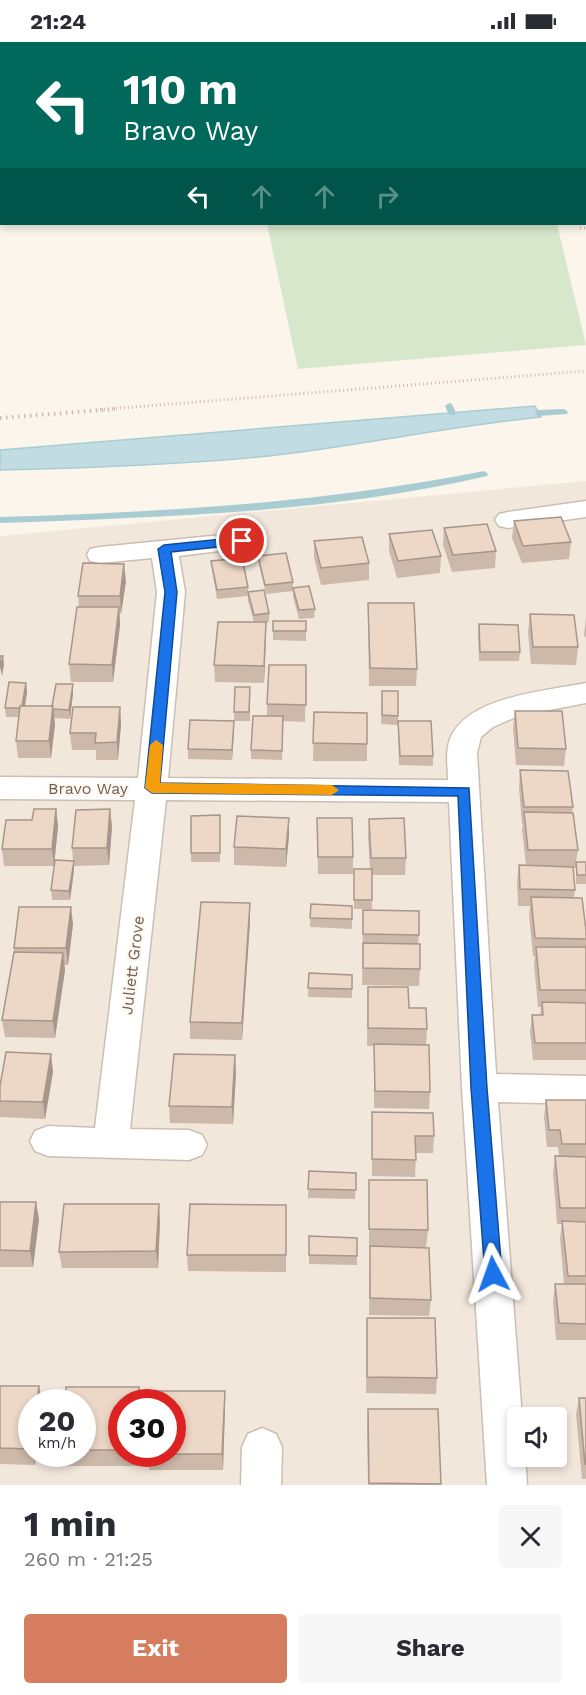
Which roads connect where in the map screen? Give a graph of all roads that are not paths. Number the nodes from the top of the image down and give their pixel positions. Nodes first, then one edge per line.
1 (586, 509) edge
2 (508, 520) dead end
3 (242, 541) dead end
4 (164, 549) junction
5 (100, 555) dead end
6 (586, 693) edge
7 (0, 788) edge
8 (152, 788) junction
9 (464, 791) junction
10 (479, 1088) junction
11 (586, 1090) edge
12 (48, 1141) dead end
13 (111, 1143) junction
14 (189, 1145) dead end
15 (507, 1485) edge

1 - 2 street
3 - 4 street
4 - 5 street
4 - 8 street, Juliett Grove
6 - 9 street
7 - 8 street, Bravo Way
8 - 9 street, Bravo Way
8 - 13 street, Juliett Grove
9 - 10 street
10 - 11 street
10 - 15 street
12 - 13 street
13 - 14 street

